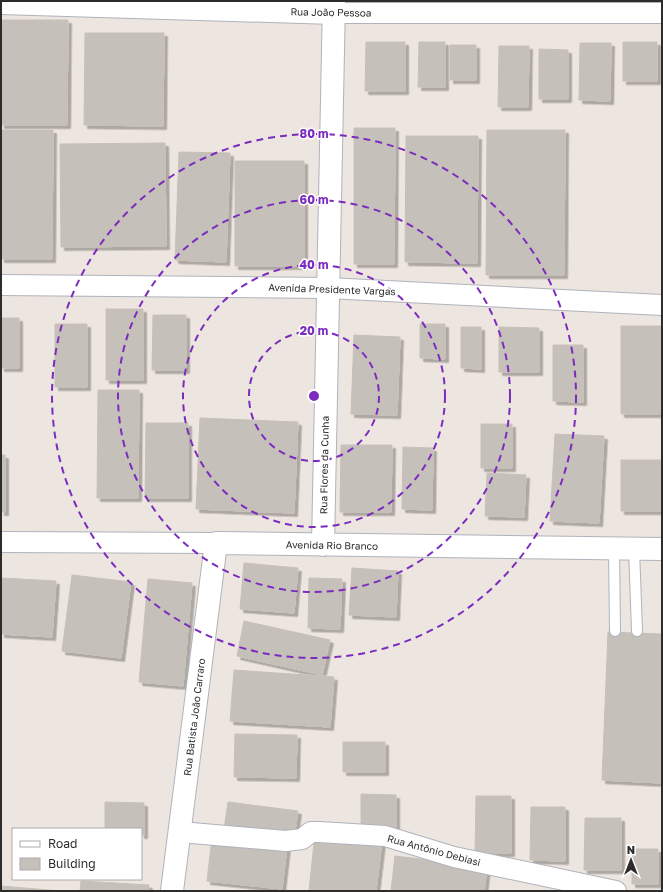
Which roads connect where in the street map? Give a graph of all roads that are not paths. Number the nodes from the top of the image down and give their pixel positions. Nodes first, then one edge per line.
1 (1, 3) edge
2 (334, 7) edge
3 (662, 13) edge
4 (1, 284) edge
5 (328, 288) junction
6 (662, 305) edge
7 (1, 542) edge
8 (216, 543) junction
9 (323, 544) junction
10 (624, 549) junction
11 (662, 549) edge
12 (615, 631) dead end
13 (637, 631) dead end
14 (180, 832) junction
15 (172, 891) edge
16 (616, 891) edge

1 - 2 street, Rua João Pessoa
2 - 3 street, Rua João Pessoa
2 - 5 street, Rua Flores da Cunha
4 - 5 street, Avenida Presidente Vargas
5 - 6 street, Avenida Presidente Vargas
5 - 9 street, Rua Flores da Cunha
7 - 8 street, Avenida Rio Branco
8 - 9 street, Avenida Rio Branco
8 - 14 street, Rua Batista João Carraro
9 - 10 street, Avenida Rio Branco
10 - 11 street, Avenida Rio Branco
10 - 12 lane
10 - 13 lane
14 - 15 street, Rua Batista João Carraro
14 - 16 street, Rua Antônio Debiasi

